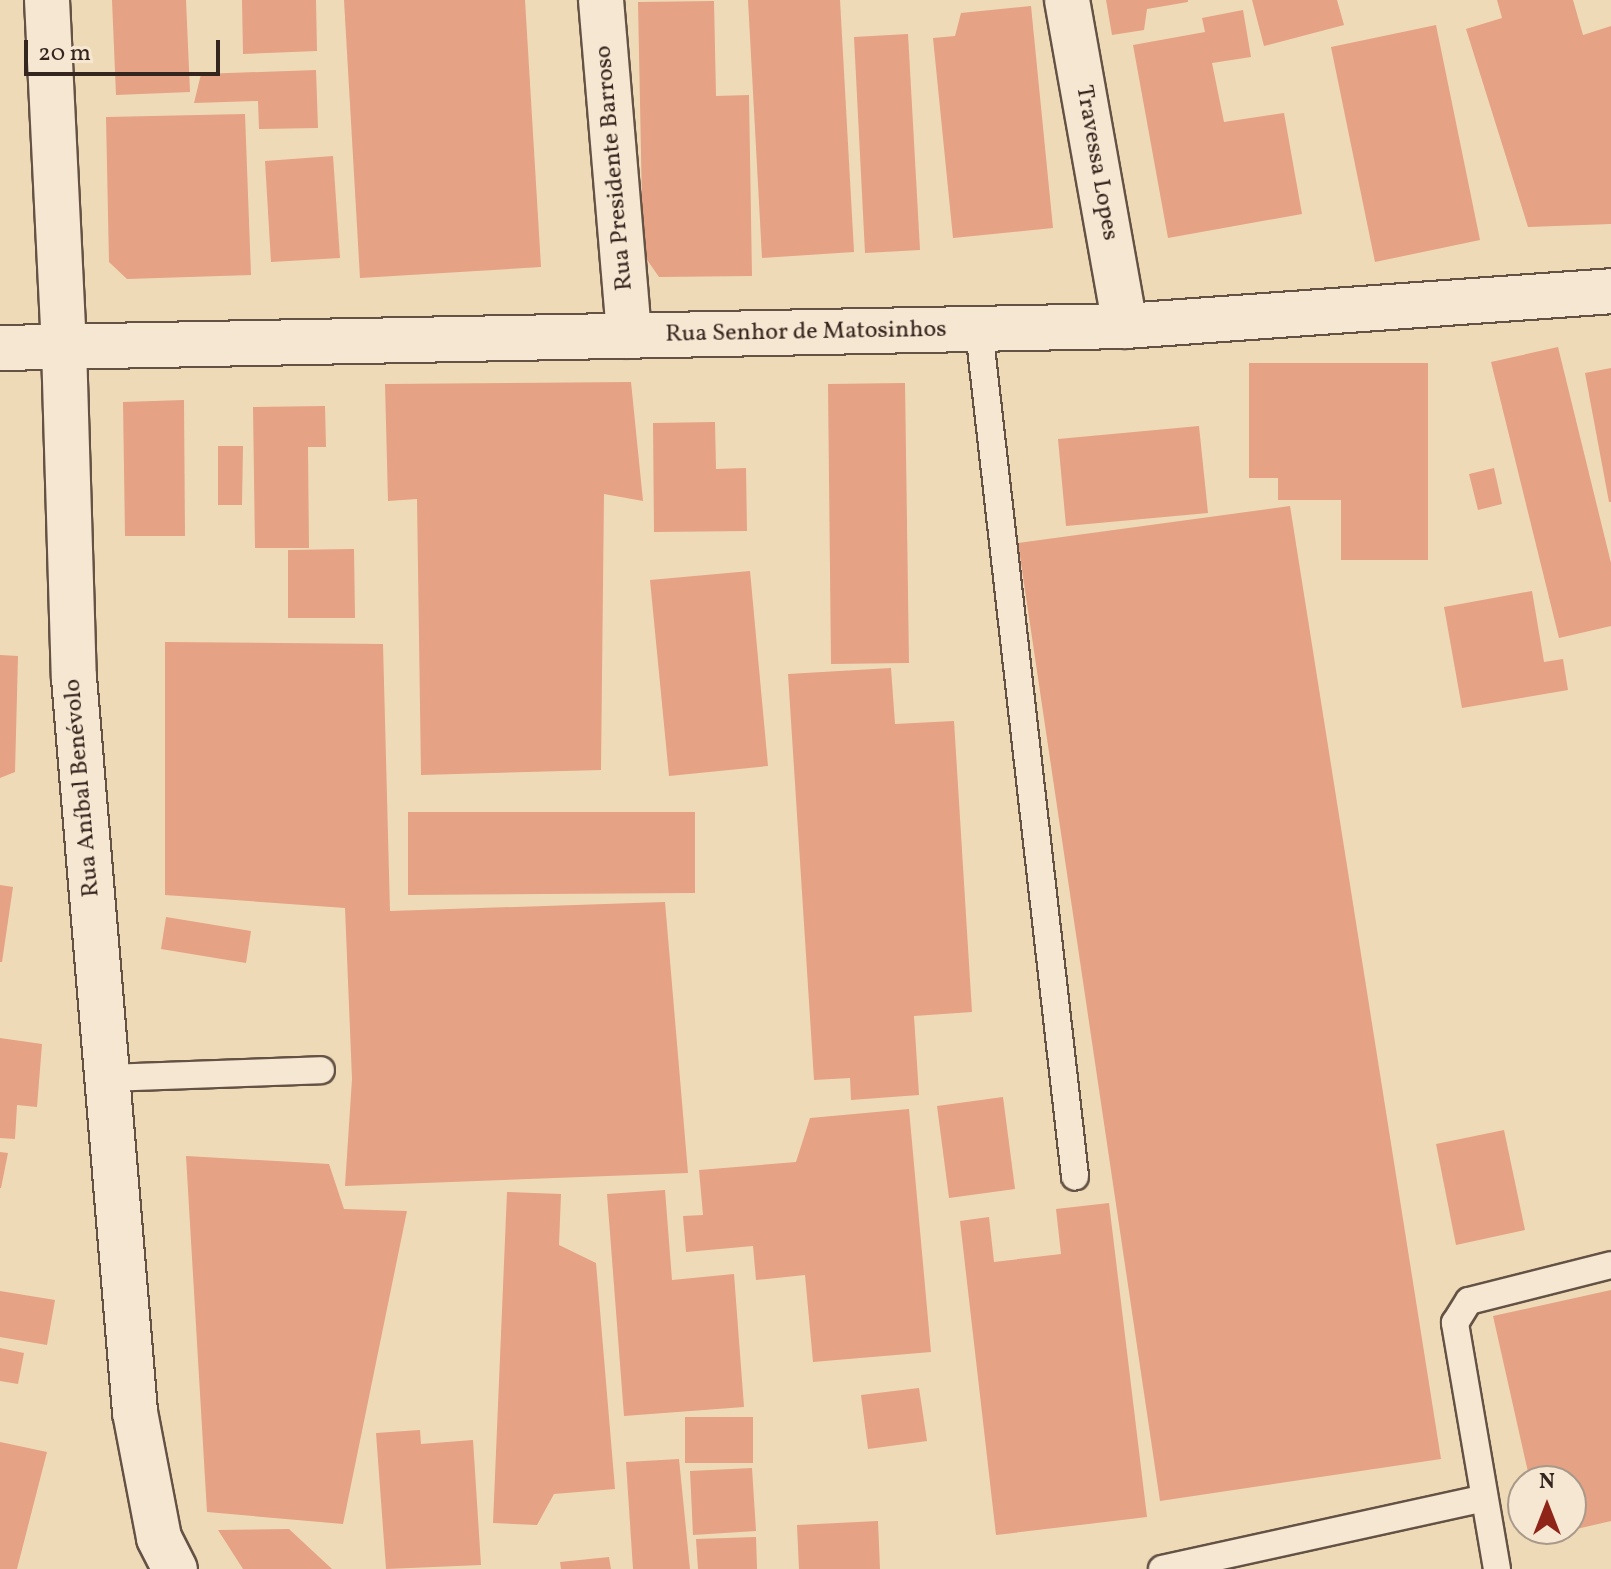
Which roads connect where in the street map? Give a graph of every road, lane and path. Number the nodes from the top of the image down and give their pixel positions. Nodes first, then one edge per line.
1 (47, 0) edge
2 (601, 0) edge
3 (1067, 0) edge
4 (1611, 291) edge
5 (1125, 326) junction
6 (979, 330) junction
7 (629, 336) junction
8 (64, 347) junction
9 (0, 348) edge
10 (321, 1070) dead end
11 (107, 1078) junction
12 (1075, 1177) dead end
13 (1611, 1265) edge
14 (1484, 1498) junction
15 (175, 1569) edge
16 (1162, 1569) edge
17 (1497, 1569) edge

1 - 8 street, Rua Aníbal Benévolo
2 - 7 street, Rua Presidente Barroso
3 - 5 street, Travessa Lopes
4 - 5 street, Rua Senhor de Matosinhos
5 - 6 street, Rua Senhor de Matosinhos
6 - 7 street, Rua Senhor de Matosinhos
6 - 12 lane
7 - 8 street, Rua Senhor de Matosinhos
8 - 9 street, Rua Senhor de Matosinhos
8 - 11 street, Rua Aníbal Benévolo
10 - 11 lane
11 - 15 street, Rua Aníbal Benévolo
13 - 14 lane
14 - 16 lane
14 - 17 lane

